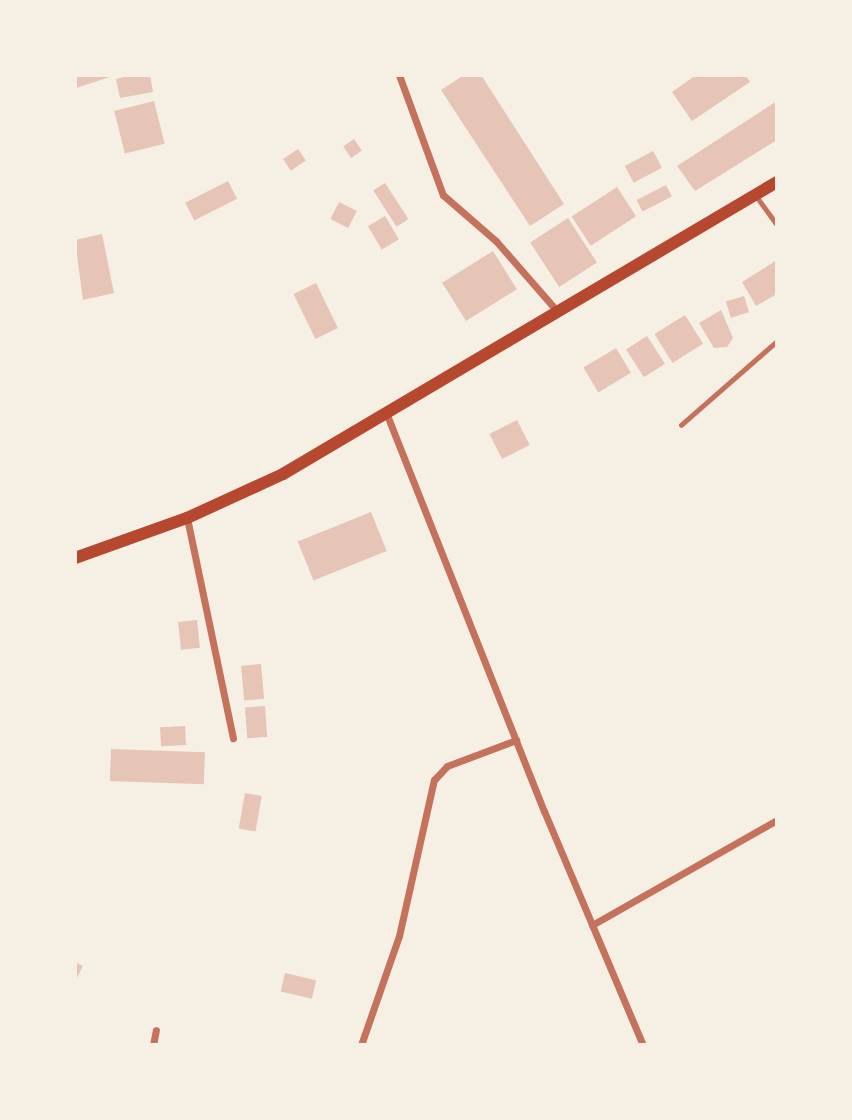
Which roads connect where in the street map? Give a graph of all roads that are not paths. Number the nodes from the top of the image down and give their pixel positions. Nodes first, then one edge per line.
1 (399, 75) edge
2 (777, 179) edge
3 (755, 193) junction
4 (777, 225) edge
5 (558, 312) junction
6 (777, 341) edge
7 (387, 415) junction
8 (681, 425) dead end
9 (187, 518) junction
10 (75, 558) edge
11 (233, 738) dead end
12 (516, 740) junction
13 (777, 820) edge
14 (592, 925) junction
15 (156, 1030) dead end
16 (153, 1045) edge
17 (361, 1045) edge
18 (643, 1045) edge

1 - 5 street
2 - 3 main road
3 - 4 lane
3 - 5 main road
5 - 7 main road
6 - 8 lane
7 - 9 main road
7 - 12 street
9 - 10 main road
9 - 11 street
12 - 14 street
12 - 17 street
13 - 14 street
14 - 18 street
15 - 16 street

